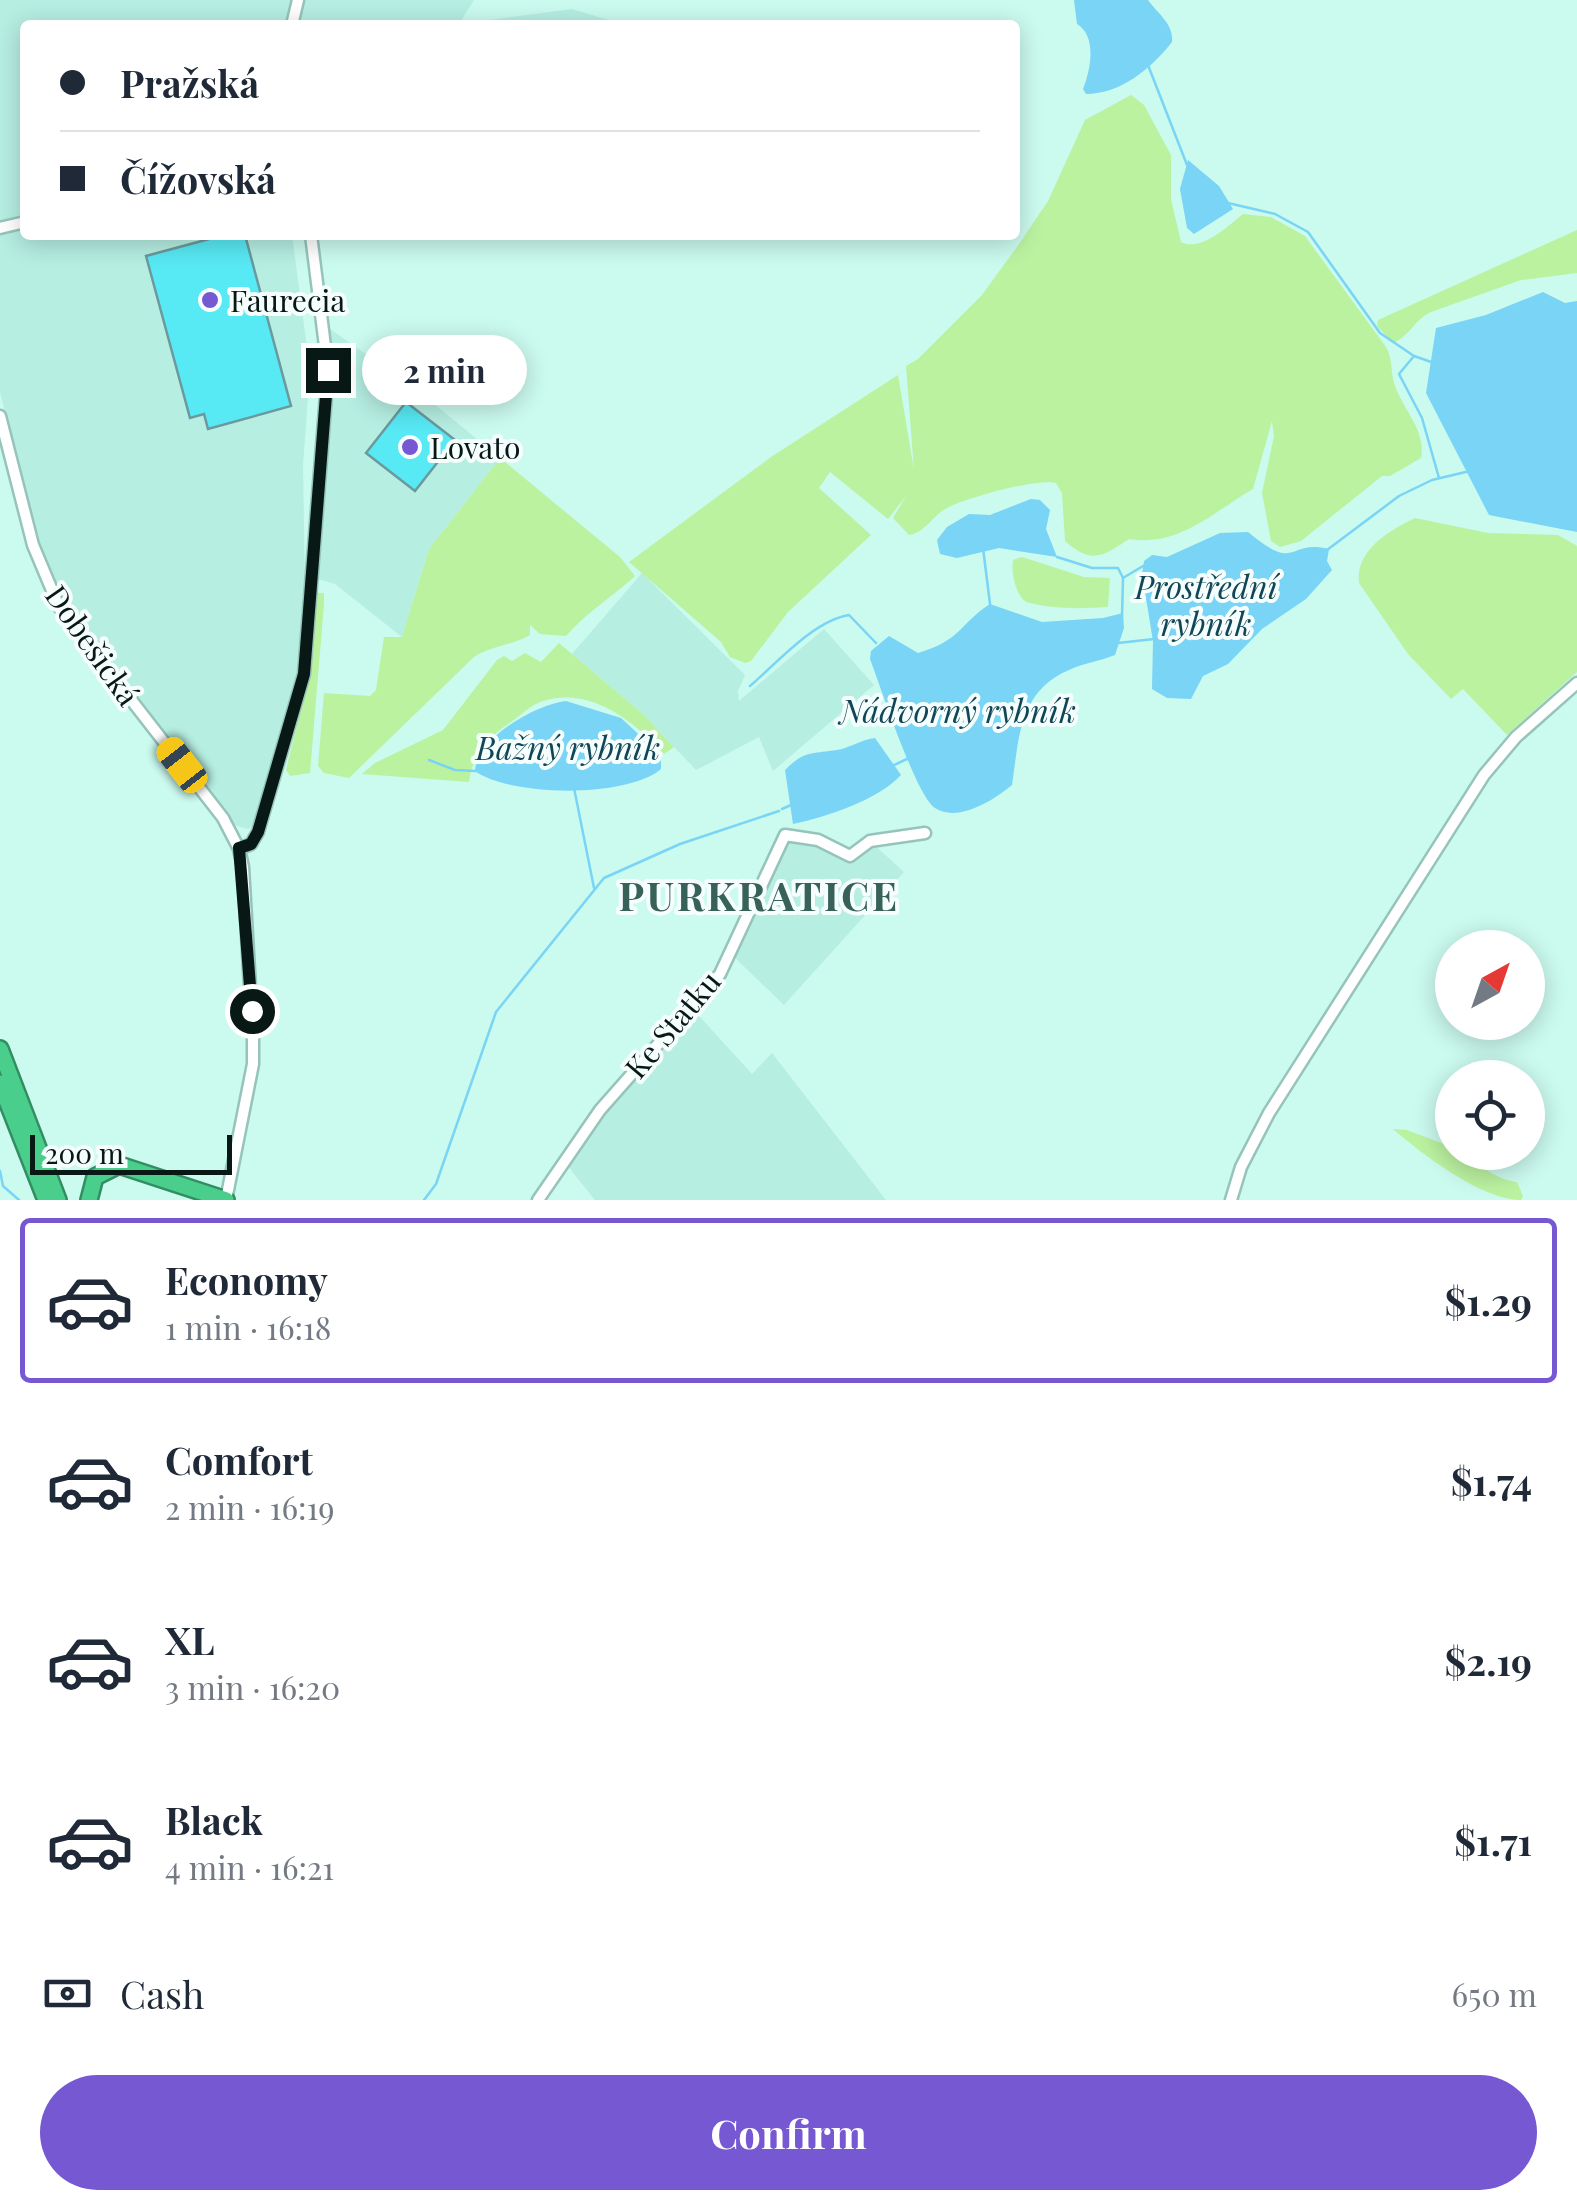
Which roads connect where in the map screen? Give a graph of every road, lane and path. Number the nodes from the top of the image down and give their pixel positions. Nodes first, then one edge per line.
1 (312, 240) edge
2 (0, 416) edge
3 (1577, 683) edge
4 (925, 834) dead end
5 (239, 848) junction
6 (0, 1049) edge
7 (0, 1083) edge
8 (46, 1200) edge
9 (58, 1200) edge
10 (89, 1200) edge
11 (226, 1200) edge
12 (538, 1200) edge
13 (1231, 1200) edge

1 - 5 street
2 - 5 street, Dobešická
3 - 13 street
4 - 12 street, Ke Statku
5 - 11 street
6 - 9 highway
7 - 8 highway
10 - 11 highway

